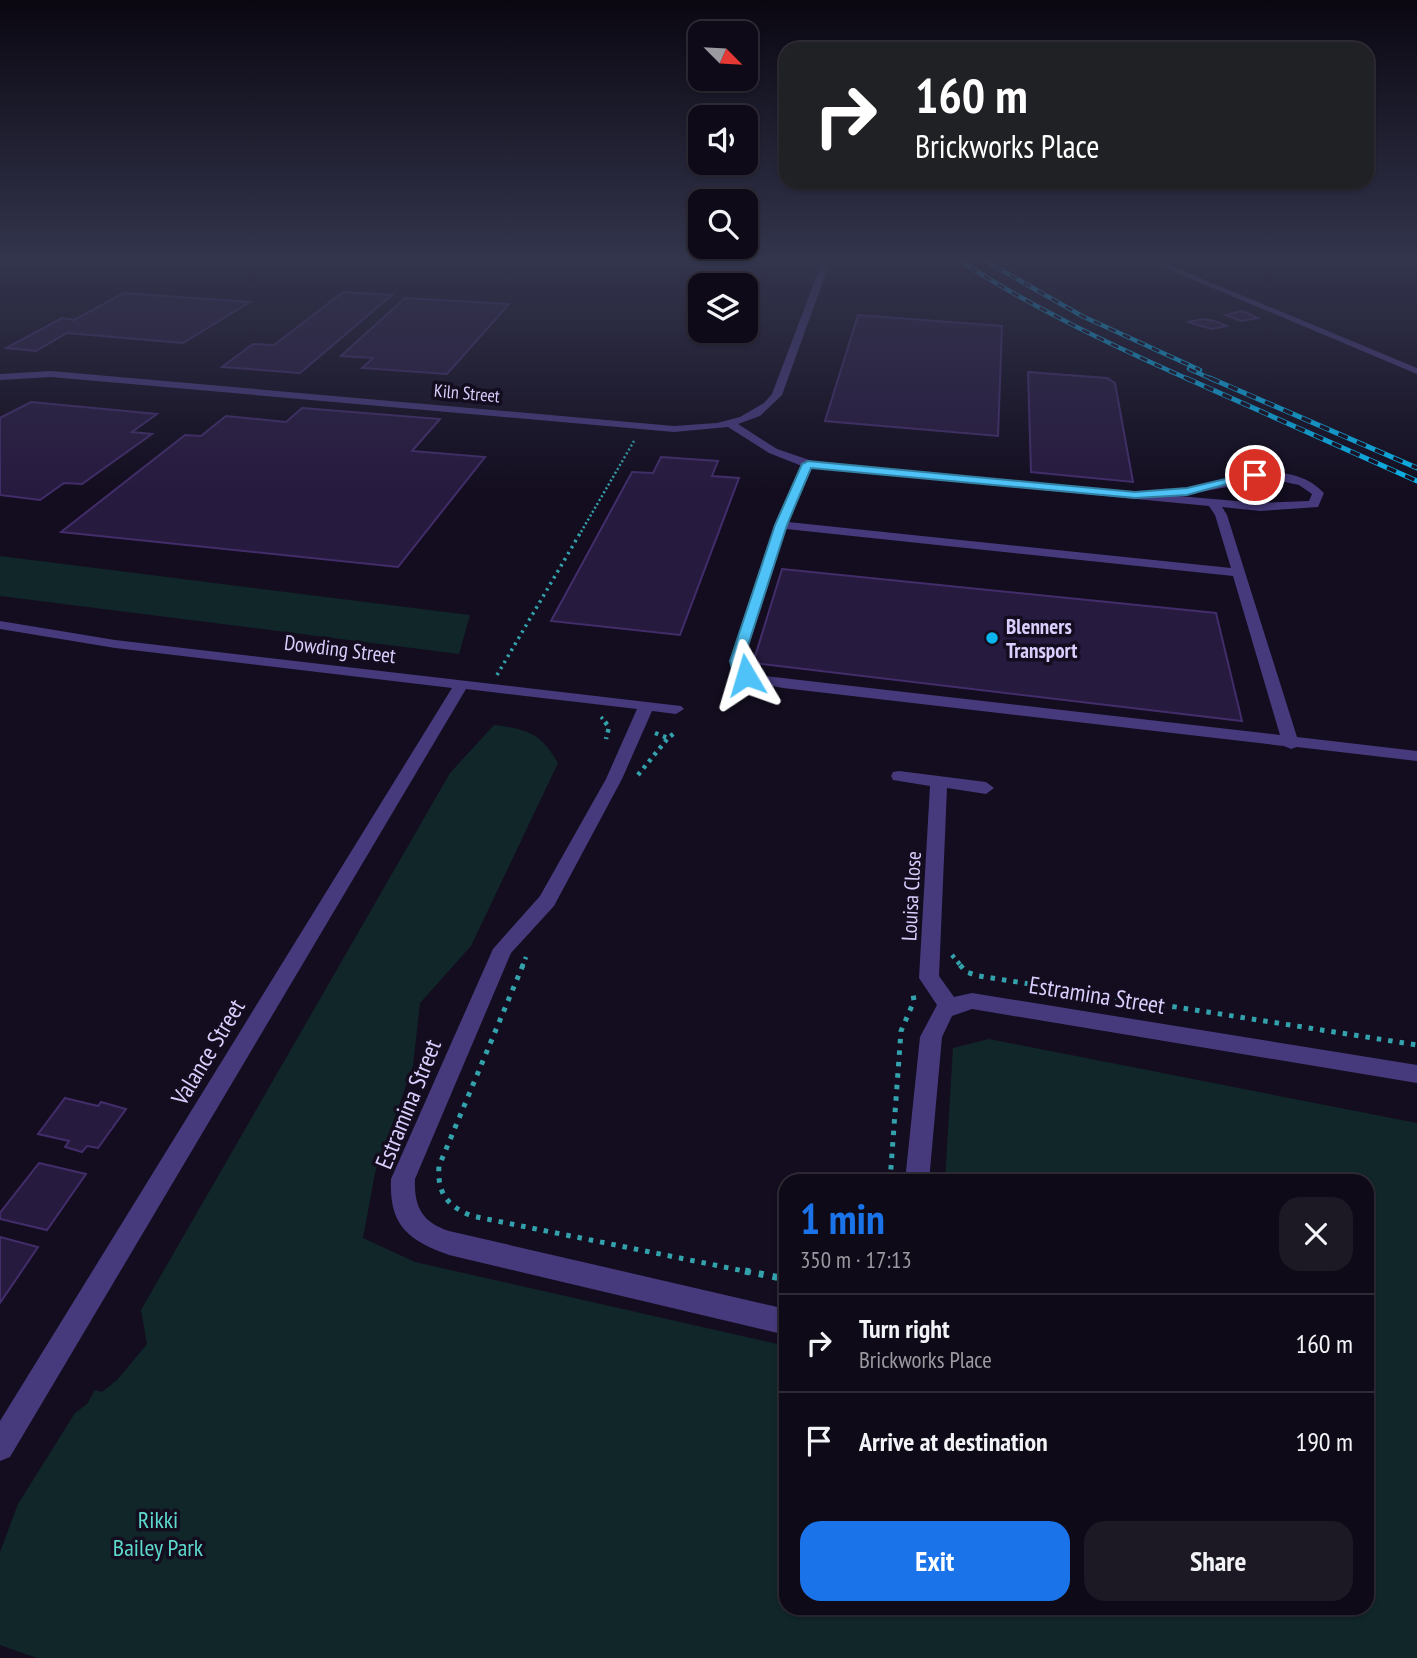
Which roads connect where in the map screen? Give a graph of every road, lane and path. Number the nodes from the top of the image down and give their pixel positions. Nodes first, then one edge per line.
1 (798, 336) edge
2 (1334, 336) edge
3 (1417, 371) edge
4 (0, 377) edge
5 (731, 424) junction
6 (654, 427) junction
7 (808, 464) junction
8 (1135, 495) junction
9 (1213, 502) junction
10 (781, 525) junction
11 (1238, 572) junction
12 (0, 625) edge
13 (461, 685) junction
14 (489, 688) junction
15 (647, 705) junction
16 (676, 709) dead end
17 (668, 738) dead end
18 (1291, 744) junction
19 (1417, 757) edge
20 (899, 776) dead end
21 (633, 782) dead end
22 (939, 782) junction
23 (986, 788) dead end
24 (931, 940) junction
25 (529, 952) dead end
26 (912, 986) dead end
27 (949, 1006) junction
28 (1417, 1045) edge
29 (1417, 1074) edge
30 (891, 1174) edge
31 (918, 1174) edge
32 (779, 1278) edge
33 (779, 1320) edge
34 (0, 1447) edge

1 - 5 street, Kiln Street
2 - 3 street
4 - 6 street, Kiln Street
5 - 6 street, Kiln Street
5 - 7 street
6 - 14 path
7 - 8 street
7 - 10 street
8 - 9 street
8 - 9 street
9 - 11 street
10 - 11 street
10 - 18 street
11 - 18 street
12 - 13 street, Dowding Street
13 - 14 street, Dowding Street
13 - 34 street, Valance Street
14 - 15 street, Dowding Street
15 - 16 street, Dowding Street
15 - 33 street, Estramina Street
17 - 21 path
18 - 19 street
20 - 22 street
22 - 23 street
22 - 24 street, Louisa Close
24 - 27 street, Louisa Close
24 - 28 path
25 - 32 path
26 - 30 path
27 - 29 street, Estramina Street
27 - 31 street

